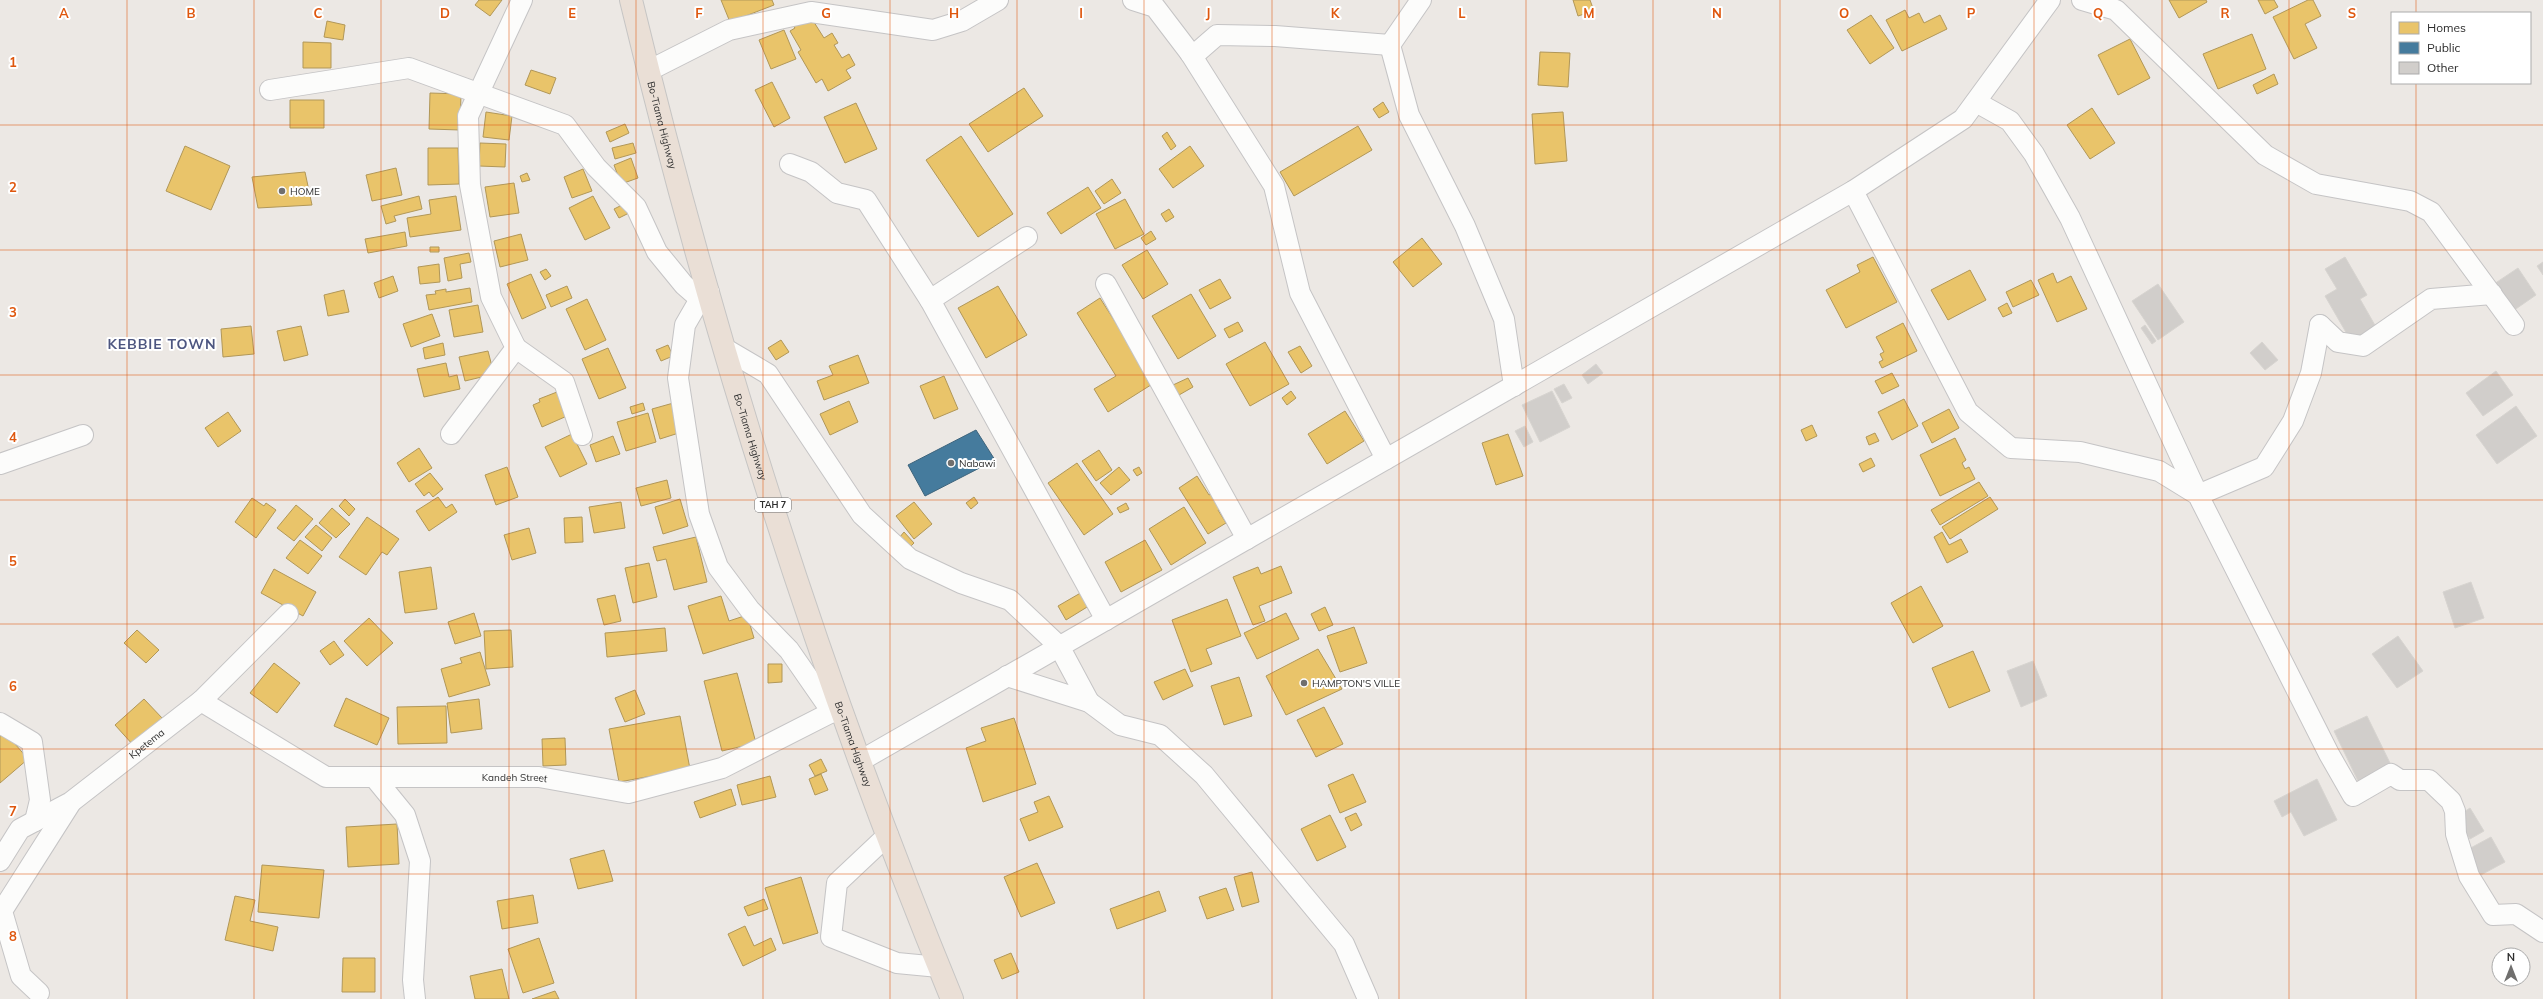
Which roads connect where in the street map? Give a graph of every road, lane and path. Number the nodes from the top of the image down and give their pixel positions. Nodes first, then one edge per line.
1 (522, 0) edge
2 (631, 0) edge
3 (998, 0) edge
4 (1133, 0) edge
5 (1421, 0) edge
6 (2050, 0) edge
7 (2082, 0) edge
8 (1390, 45) junction
9 (1190, 53) junction
10 (648, 71) junction
11 (270, 90) dead end
12 (480, 93) junction
13 (1976, 102) junction
14 (790, 164) dead end
15 (1853, 191) junction
16 (1027, 237) dead end
17 (1106, 284) dead end
18 (2492, 294) junction
19 (704, 296) junction
20 (930, 300) junction
21 (2514, 325) dead end
22 (516, 348) junction
23 (724, 348) junction
24 (1514, 386) junction
25 (451, 434) dead end
26 (83, 435) dead end
27 (582, 435) dead end
28 (1386, 459) junction
29 (0, 464) edge
30 (2198, 495) junction
31 (1247, 539) junction
32 (288, 614) dead end
33 (1106, 620) junction
34 (1059, 646) junction
35 (1007, 676) junction
36 (201, 700) junction
37 (1089, 702) junction
38 (836, 713) junction
39 (0, 723) edge
40 (860, 761) junction
41 (374, 778) junction
42 (71, 802) junction
43 (35, 821) junction
44 (888, 835) junction
45 (0, 861) edge
46 (2543, 932) edge
47 (939, 967) junction
48 (39, 993) dead end
49 (415, 999) edge
50 (952, 999) edge
51 (1368, 999) edge

1 - 12 street
2 - 10 highway, Bo-Tiama Highway / TAH 7
3 - 10 street
4 - 9 street
5 - 8 street
6 - 13 street
7 - 18 street
8 - 9 street
8 - 24 street
9 - 28 street
10 - 19 highway, Bo-Tiama Highway / TAH 7
11 - 12 street
12 - 19 street
12 - 22 street
13 - 15 street
13 - 30 street
14 - 20 street
15 - 24 street
15 - 30 street
16 - 20 street
17 - 31 street
18 - 21 street
18 - 30 street
19 - 23 highway, Bo-Tiama Highway / TAH 7
19 - 38 street
20 - 33 street
22 - 25 street
22 - 27 street
23 - 34 street
23 - 38 highway, Bo-Tiama Highway / TAH 7
24 - 28 street
26 - 29 street
28 - 31 street
30 - 46 street
31 - 33 street
32 - 36 street, Kpetema
33 - 34 street
34 - 35 street
34 - 37 street
35 - 37 street
35 - 40 street
36 - 41 street, Kandeh Street
36 - 42 street, Kpetema
37 - 51 street
38 - 40 highway, Bo-Tiama Highway / TAH 7
38 - 41 street, Kandeh Street
39 - 43 street
40 - 44 highway, Bo-Tiama Highway / TAH 7
41 - 49 street
42 - 43 street, Kpetema
42 - 48 street
43 - 45 street, Kpetema
44 - 47 highway, Bo-Tiama Highway / TAH 7
44 - 47 street
47 - 50 highway, Bo-Tiama Highway / TAH 7

